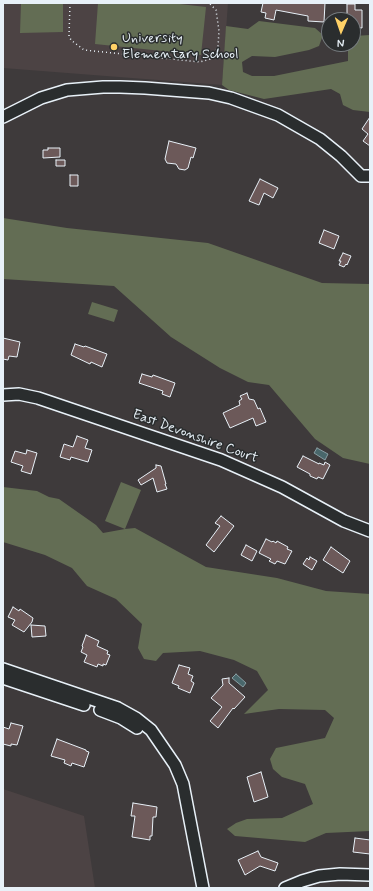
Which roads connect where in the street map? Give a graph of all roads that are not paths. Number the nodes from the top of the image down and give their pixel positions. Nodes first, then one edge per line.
1 (3, 117) edge
2 (366, 176) edge
3 (3, 395) edge
4 (370, 531) edge
5 (3, 669) edge
6 (3, 678) edge
7 (157, 740) junction
8 (370, 875) edge
9 (203, 888) edge
10 (285, 888) edge

1 - 2 street
3 - 4 street, East Devonshire Court
5 - 7 street
6 - 7 street
7 - 9 street
8 - 10 street

